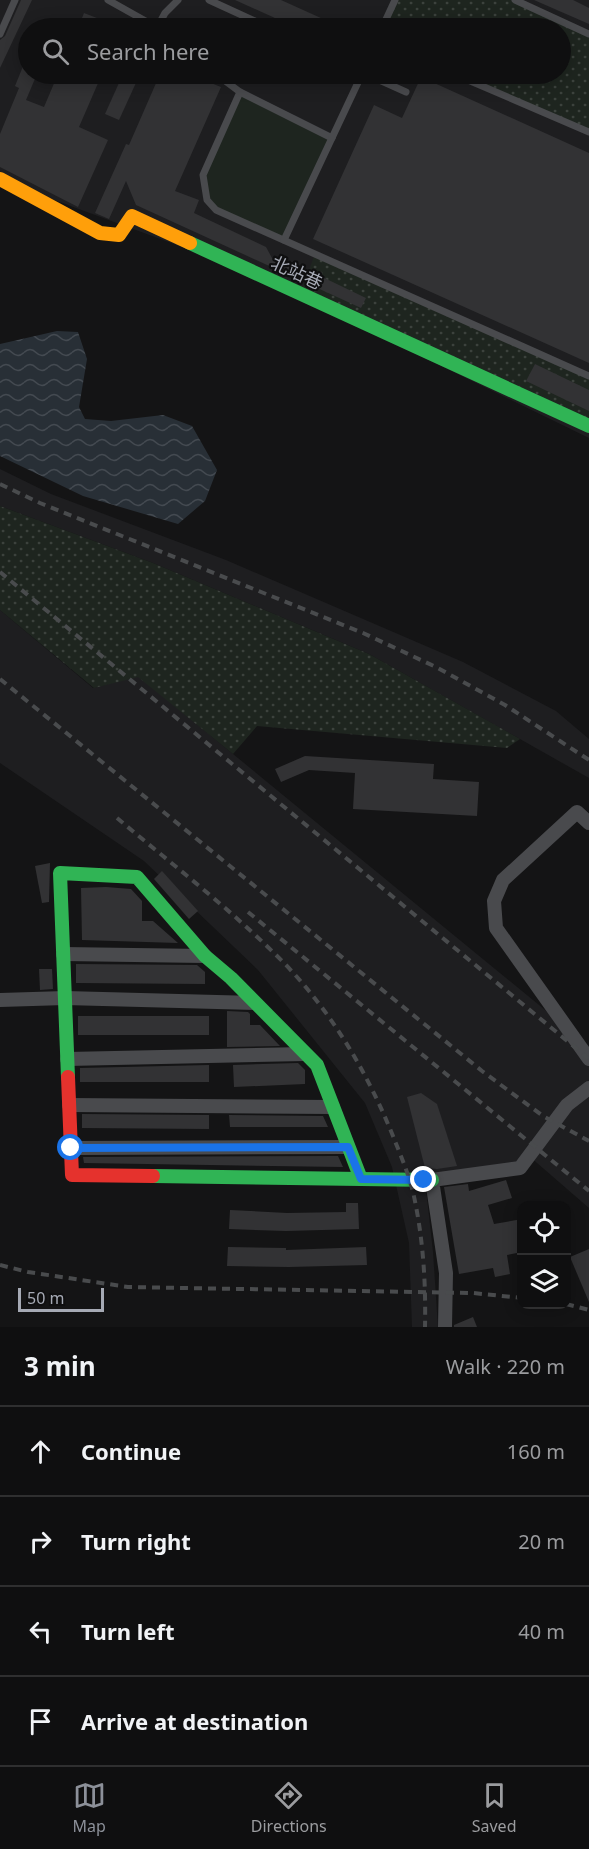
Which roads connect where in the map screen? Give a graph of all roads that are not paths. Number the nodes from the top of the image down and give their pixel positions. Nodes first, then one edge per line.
1 (15, 0) edge
2 (108, 0) edge
3 (178, 0) edge
4 (209, 0) edge
5 (395, 0) edge
6 (515, 0) edge
7 (140, 18) edge
8 (163, 18) edge
9 (248, 18) edge
10 (387, 18) edge
11 (554, 18) edge
12 (571, 26) edge
13 (0, 34) edge
14 (589, 34) edge
15 (229, 84) edge
16 (357, 84) edge
17 (388, 84) edge
18 (476, 84) edge
19 (240, 92) junction
20 (406, 92) dead end
21 (589, 132) edge
22 (332, 138) junction
23 (0, 178) edge
24 (284, 240) junction
25 (589, 376) edge
26 (589, 426) edge
27 (589, 823) edge
28 (63, 954) junction
29 (205, 956) junction
30 (65, 998) junction
31 (0, 1000) edge
32 (255, 1003) junction
33 (305, 1054) junction
34 (67, 1059) junction
35 (589, 1059) edge
36 (589, 1088) edge
37 (69, 1105) junction
38 (333, 1107) junction
39 (348, 1147) junction
40 (71, 1148) junction
41 (361, 1179) junction
42 (432, 1180) junction
43 (446, 1327) edge

1 - 13 lane
2 - 7 lane
3 - 8 lane
4 - 9 lane
5 - 10 lane
6 - 11 lane
12 - 14 lane
15 - 19 lane
16 - 22 lane
17 - 20 lane
18 - 21 lane
19 - 22 lane
19 - 24 lane
22 - 24 lane
23 - 26 street, 北站巷
24 - 25 lane
27 - 35 street
28 - 29 street
28 - 29 street
28 - 30 street
29 - 32 street
30 - 31 street
30 - 32 street
30 - 34 street
32 - 33 street
33 - 34 street
33 - 38 street
34 - 37 street
36 - 42 street
37 - 38 street
37 - 40 street
38 - 39 street
39 - 40 street
39 - 41 street
40 - 41 street
41 - 42 street
42 - 43 street

